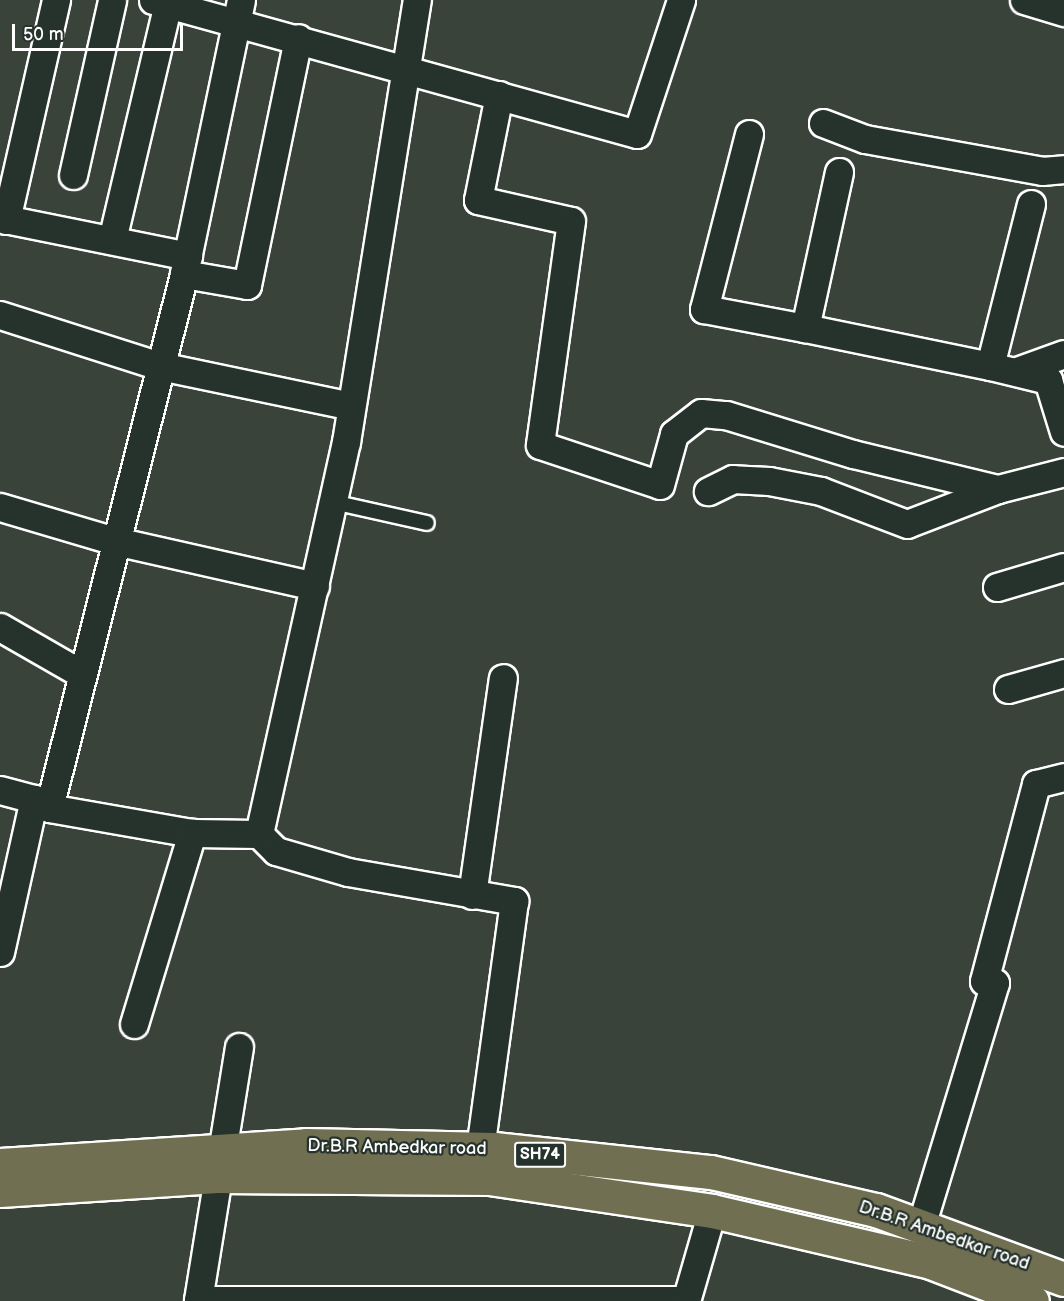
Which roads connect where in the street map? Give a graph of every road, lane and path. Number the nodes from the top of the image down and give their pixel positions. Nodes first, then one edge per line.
1 (56, 0) edge
2 (112, 0) edge
3 (417, 0) edge
4 (681, 0) edge
5 (1024, 0) edge
6 (160, 2) edge
7 (239, 11) edge
8 (1064, 12) edge
9 (298, 38) junction
10 (405, 68) junction
11 (499, 95) junction
12 (824, 123) dead end
13 (749, 134) dead end
14 (1064, 169) edge
15 (839, 172) dead end
16 (73, 175) dead end
17 (1031, 204) dead end
18 (3, 219) edge
19 (112, 240) junction
20 (186, 265) junction
21 (0, 315) edge
22 (805, 328) junction
23 (1064, 354) edge
24 (160, 366) junction
25 (990, 366) junction
26 (1017, 370) junction
27 (351, 406) junction
28 (1064, 432) edge
29 (1064, 472) edge
30 (998, 489) junction
31 (708, 491) dead end
32 (333, 502) junction
33 (0, 507) edge
34 (427, 524) dead end
35 (115, 541) junction
36 (1064, 567) edge
37 (315, 586) junction
38 (997, 587) dead end
39 (0, 627) edge
40 (80, 673) junction
41 (1064, 673) edge
42 (503, 678) dead end
43 (1008, 689) dead end
44 (1064, 777) edge
45 (0, 790) edge
46 (42, 803) junction
47 (192, 834) junction
48 (259, 834) junction
49 (472, 895) junction
50 (0, 952) edge
51 (134, 1024) dead end
52 (239, 1047) dead end
53 (480, 1149) junction
54 (219, 1163) junction
55 (0, 1165) edge
56 (0, 1190) edge
57 (712, 1211) junction
58 (921, 1226) junction
59 (1064, 1279) edge
60 (181, 1301) edge
61 (198, 1301) edge
62 (686, 1301) edge
63 (1032, 1301) edge

1 - 18 street
2 - 16 street
3 - 10 street
4 - 11 street
5 - 8 street
6 - 7 street
6 - 19 street
7 - 9 street
7 - 20 street
9 - 10 street
9 - 20 street
10 - 11 street
10 - 27 street
11 - 30 street
12 - 14 street
13 - 22 street
15 - 22 street
17 - 25 street
18 - 19 street
19 - 20 street
20 - 24 street
21 - 24 street
22 - 25 street
23 - 26 street
24 - 27 street
24 - 35 street
25 - 26 street
26 - 28 street
27 - 32 street
29 - 30 street
30 - 31 street
32 - 34 lane
32 - 37 street
33 - 35 street
35 - 37 street
35 - 40 street
36 - 38 street
37 - 48 street
39 - 40 street
40 - 46 street
41 - 43 street
42 - 49 street
44 - 58 street
45 - 46 street
46 - 47 street
46 - 50 street
47 - 48 street
47 - 51 street
48 - 49 street
49 - 53 street
52 - 54 street
53 - 54 main road, Dr.B.R Ambedkar road / SH74
53 - 58 main road, Dr.B.R Ambedkar road / SH74
54 - 55 main road, Dr.B.R Ambedkar road / SH74
54 - 56 main road, Dr.B.R Ambedkar road / SH74
54 - 57 main road, Dr.B.R Ambedkar road / SH74
54 - 61 street
57 - 62 street
57 - 63 main road, Dr.B.R Ambedkar road / SH74
58 - 59 main road, Dr.B.R Ambedkar road / SH74
60 - 61 street
61 - 62 street

